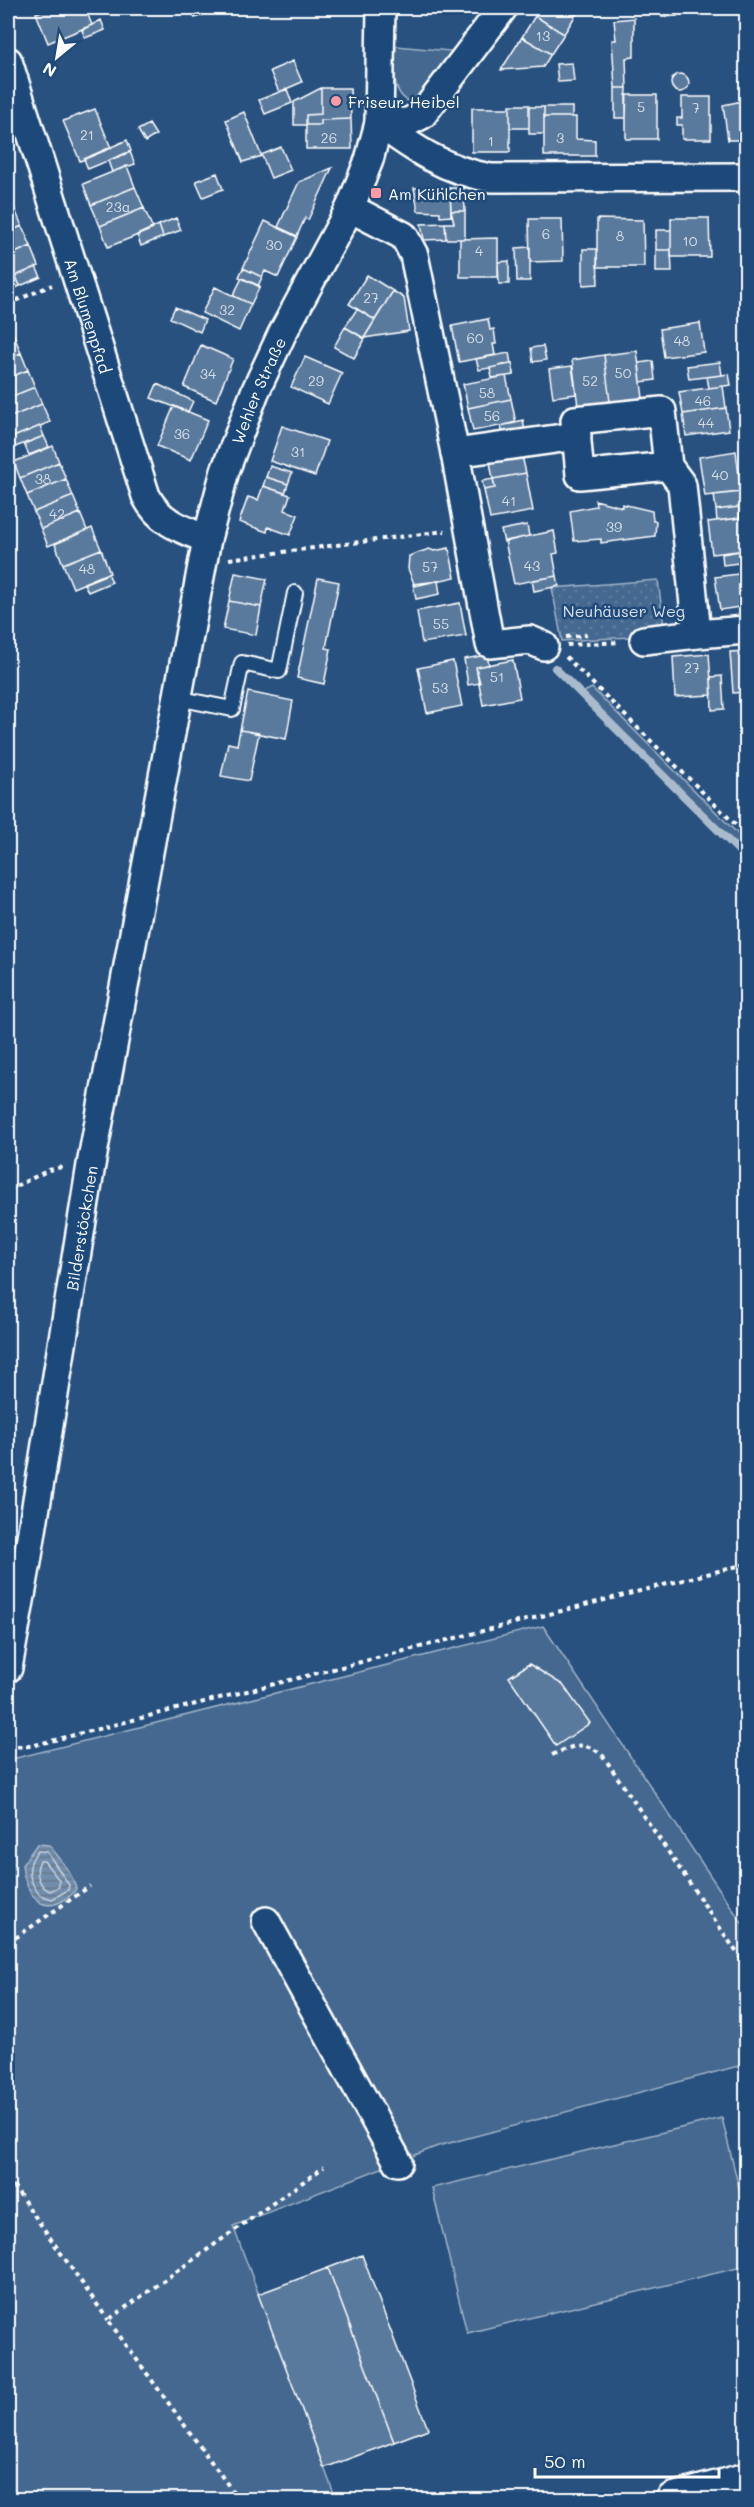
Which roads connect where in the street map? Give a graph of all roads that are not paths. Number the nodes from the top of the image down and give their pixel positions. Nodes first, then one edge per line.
1 (381, 8) edge
2 (503, 8) edge
3 (8, 61) edge
4 (380, 123) junction
5 (747, 177) edge
6 (350, 208) junction
7 (577, 436) junction
8 (455, 453) junction
9 (668, 466) junction
10 (204, 551) junction
11 (295, 593) dead end
12 (747, 630) edge
13 (697, 634) junction
14 (644, 640) road end
15 (549, 646) road end
16 (177, 698) junction
17 (159, 789) joint
18 (8, 1668) edge
19 (266, 1921) dead end
20 (398, 2162) dead end
21 (747, 2480) edge
22 (673, 2499) edge

1 - 4 street, Wehler Straße
2 - 4 street
3 - 10 street, Am Blumenpfad
4 - 5 street
4 - 6 street, Wehler Straße
6 - 8 street
6 - 10 street, Wehler Straße
7 - 8 street
7 - 9 street
7 - 9 street
8 - 15 street
9 - 13 street
10 - 16 street, Wehler Straße
11 - 16 lane
12 - 13 street
13 - 14 street
16 - 17 street, Wehler Straße
17 - 18 street, Bilderstöckchen
19 - 20 street
21 - 22 main road

